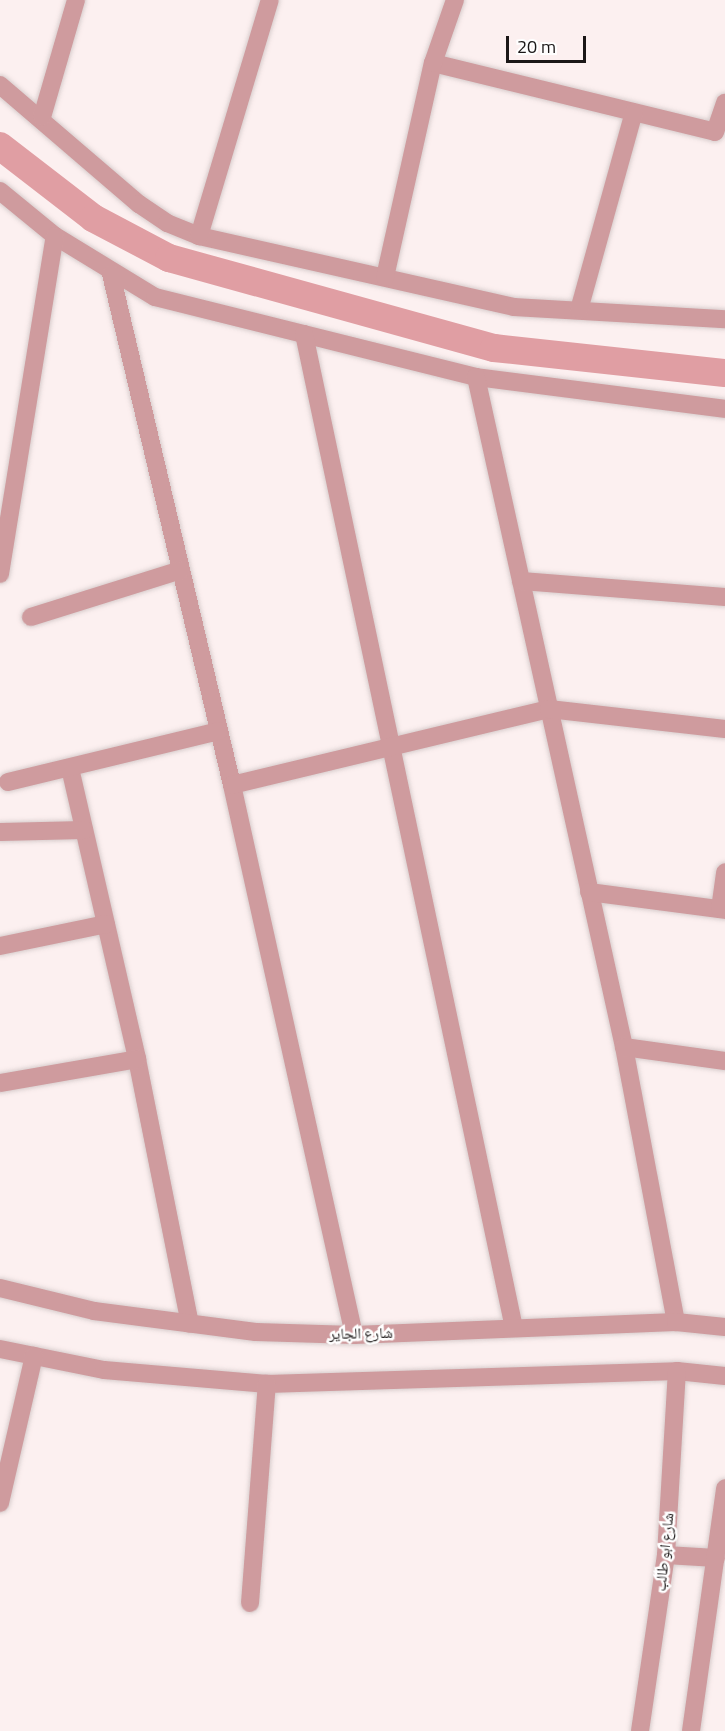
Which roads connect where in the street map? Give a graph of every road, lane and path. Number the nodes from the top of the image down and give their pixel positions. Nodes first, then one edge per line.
1 (76, 0) edge
2 (270, 0) edge
3 (455, 0) edge
4 (433, 63) junction
5 (0, 85) edge
6 (725, 103) edge
7 (634, 112) junction
8 (42, 117) junction
9 (0, 191) edge
10 (55, 236) junction
11 (199, 236) junction
12 (111, 274) junction
13 (385, 277) junction
14 (579, 310) junction
15 (725, 319) edge
16 (304, 334) junction
17 (476, 377) junction
18 (725, 409) edge
19 (181, 570) junction
20 (0, 574) edge
21 (521, 581) junction
22 (725, 597) edge
23 (31, 617) dead end
24 (549, 709) junction
25 (725, 729) edge
26 (219, 731) junction
27 (393, 745) junction
28 (70, 768) junction
29 (8, 782) dead end
30 (232, 785) junction
31 (84, 830) junction
32 (0, 832) edge
33 (725, 872) edge
34 (589, 892) junction
35 (723, 910) edge
36 (106, 924) junction
37 (0, 946) edge
38 (624, 1047) junction
39 (137, 1059) junction
40 (725, 1061) edge
41 (0, 1083) edge
42 (0, 1288) edge
43 (676, 1322) junction
44 (190, 1324) junction
45 (725, 1327) edge
46 (514, 1328) junction
47 (354, 1335) junction
48 (0, 1349) edge
49 (34, 1356) junction
50 (677, 1371) junction
51 (725, 1376) edge
52 (267, 1384) junction
53 (725, 1488) edge
54 (0, 1503) edge
55 (666, 1555) junction
56 (716, 1558) junction
57 (250, 1603) dead end
58 (640, 1731) edge
59 (691, 1731) edge

1 - 8 street
2 - 11 street
3 - 4 street
4 - 7 street
4 - 13 street
5 - 8 street
6 - 7 street
7 - 14 street
8 - 11 street
9 - 10 street
10 - 12 street
10 - 20 street
11 - 13 street
12 - 16 street
12 - 19 street
13 - 14 street
14 - 15 street
16 - 17 street
16 - 27 street
17 - 18 street
17 - 21 street
19 - 23 street
19 - 26 street
21 - 22 street
21 - 24 street
24 - 25 street
24 - 27 street
24 - 34 street
26 - 28 street
26 - 30 street
27 - 30 street
27 - 46 street
28 - 29 street
28 - 31 street
30 - 47 street
31 - 32 street
31 - 36 street
33 - 35 street
34 - 35 street
34 - 38 street
36 - 37 street
36 - 39 street
38 - 40 street
38 - 43 street
39 - 41 street
39 - 44 street
42 - 44 street, شارع الجاير
43 - 45 street, شارع الجاير
43 - 46 street, شارع الجاير
44 - 47 street, شارع الجاير
46 - 47 street, شارع الجاير
48 - 49 street
49 - 52 street
49 - 54 street
50 - 51 street
50 - 52 street
50 - 55 street, شارع ابو طالب
52 - 57 street
53 - 56 street
55 - 56 street
55 - 58 street, شارع ابو طالب
56 - 59 street

